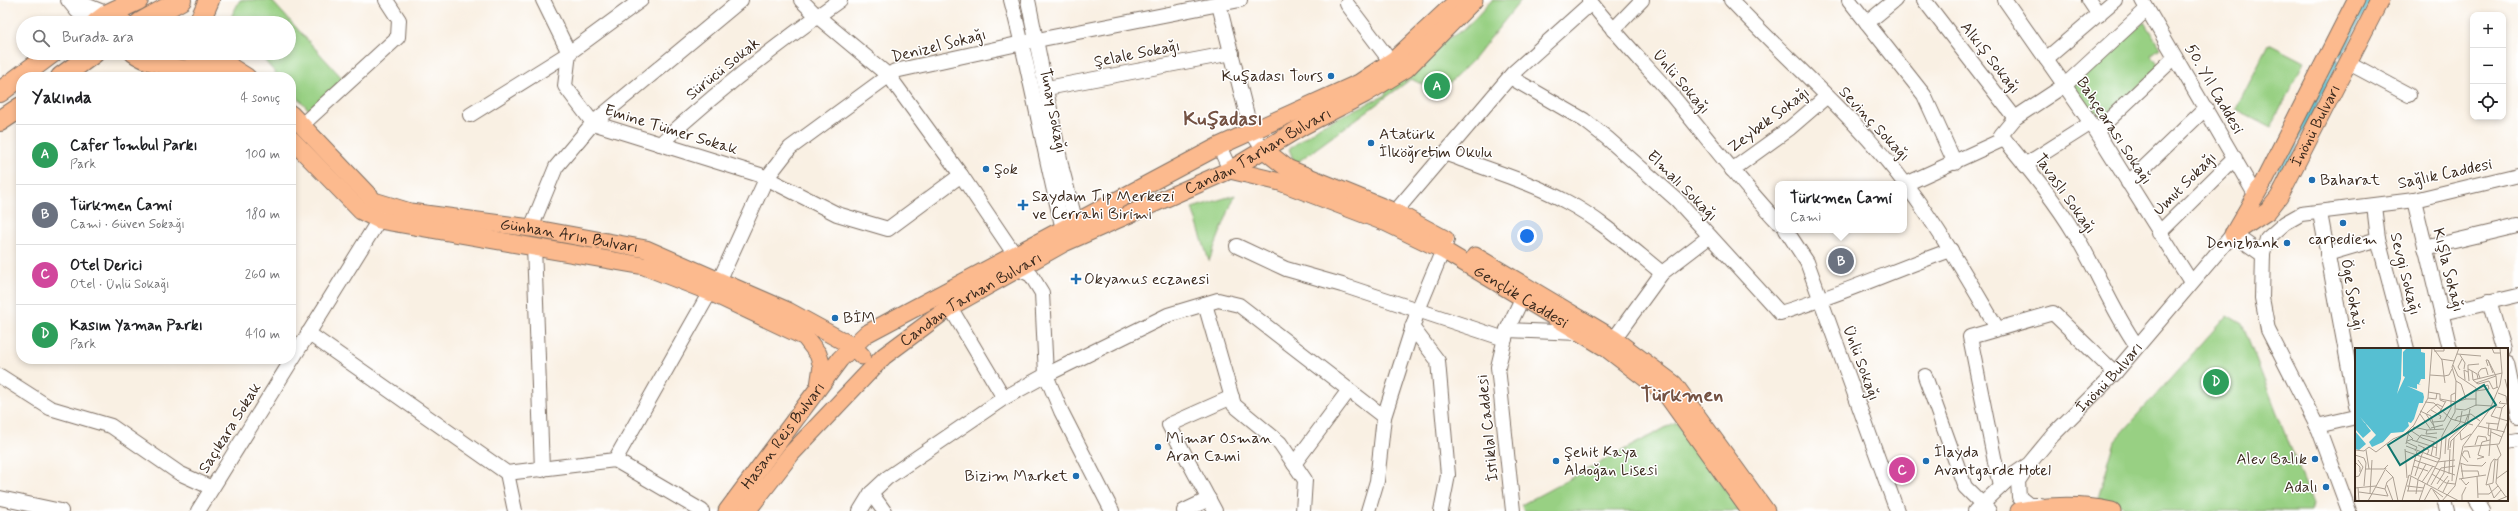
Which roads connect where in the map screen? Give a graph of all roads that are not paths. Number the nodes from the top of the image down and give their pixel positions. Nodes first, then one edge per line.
1 (68, 0) edge
2 (73, 0) edge
3 (138, 0) edge
4 (181, 0) edge
5 (208, 0) edge
6 (386, 0) edge
7 (543, 0) edge
8 (641, 0) edge
9 (741, 0) edge
10 (801, 0) edge
11 (840, 0) edge
12 (1011, 0) edge
13 (1028, 0) edge
14 (1240, 0) edge
15 (1458, 0) edge
16 (1474, 0) edge
17 (1642, 0) edge
18 (1731, 0) edge
19 (1849, 0) edge
20 (1895, 0) edge
21 (1924, 0) edge
22 (2005, 0) edge
23 (2089, 0) edge
24 (2115, 0) edge
25 (2356, 0) edge
26 (2380, 0) edge
27 (1590, 1) edge
28 (1346, 4) dead end
29 (2144, 4) edge
30 (1219, 5) junction
31 (2099, 15) junction
32 (91, 16) edge
33 (97, 16) edge
34 (113, 16) edge
35 (152, 16) edge
36 (202, 16) edge
37 (813, 19) junction
38 (1867, 23) junction
39 (1613, 30) junction
40 (1037, 41) junction
41 (1022, 43) junction
42 (569, 53) junction
43 (1232, 53) junction
44 (2175, 57) junction
45 (2046, 59) junction
46 (43, 60) edge
47 (84, 60) edge
48 (146, 60) edge
49 (207, 60) edge
50 (1391, 62) junction
51 (2349, 63) junction
52 (220, 65) edge
53 (27, 72) edge
54 (68, 72) edge
55 (204, 72) edge
56 (204, 72) edge
57 (236, 72) edge
58 (889, 76) junction
59 (1510, 77) junction
60 (16, 80) edge
61 (2065, 85) junction
62 (1047, 88) junction
63 (0, 92) edge
64 (2409, 95) dead end
65 (1826, 97) junction
66 (2206, 108) junction
67 (16, 110) edge
68 (470, 115) dead end
69 (2015, 118) junction
70 (297, 119) edge
71 (0, 121) edge
72 (593, 123) junction
73 (2094, 127) junction
74 (1251, 131) junction
75 (2004, 138) junction
76 (296, 144) edge
77 (660, 144) junction
78 (1219, 146) junction
79 (1263, 149) junction
80 (1445, 153) junction
81 (2235, 158) junction
82 (1955, 163) junction
83 (2025, 165) junction
84 (1230, 170) junction
85 (1732, 170) junction
86 (961, 175) junction
87 (2518, 175) edge
88 (766, 178) junction
89 (1903, 181) edge
90 (2128, 183) junction
91 (1907, 184) edge
92 (1907, 185) edge
93 (2256, 196) junction
94 (2414, 200) junction
95 (2374, 206) junction
96 (1395, 212) junction
97 (383, 213) junction
98 (2320, 213) junction
99 (1775, 219) edge
100 (1069, 226) junction
101 (2518, 226) edge
102 (531, 228) junction
103 (1788, 233) edge
104 (2159, 233) junction
105 (2233, 234) junction
106 (1709, 237) junction
107 (2378, 239) junction
108 (1445, 245) junction
109 (534, 246) junction
110 (1237, 246) dead end
111 (2425, 248) junction
112 (1951, 250) junction
113 (2327, 254) junction
114 (2263, 255) junction
115 (1016, 261) junction
116 (1662, 273) junction
117 (2191, 282) junction
118 (715, 286) junction
119 (1525, 293) junction
120 (2518, 295) edge
121 (1820, 301) junction
122 (2489, 301) junction
123 (1205, 304) junction
124 (950, 307) junction
125 (1418, 310) junction
126 (2442, 313) junction
127 (895, 317) junction
128 (821, 328) junction
129 (1412, 328) junction
130 (1997, 328) junction
131 (308, 333) junction
132 (1578, 333) junction
133 (1506, 335) junction
134 (805, 337) junction
135 (1614, 339) junction
136 (2137, 346) junction
137 (2407, 348) edge
138 (2450, 348) edge
139 (2503, 348) edge
140 (857, 351) junction
141 (296, 352) edge
142 (289, 364) edge
143 (2508, 368) edge
144 (838, 369) junction
145 (2115, 372) junction
146 (1046, 375) junction
147 (0, 376) edge
148 (1925, 376) dead end
149 (862, 378) junction
150 (818, 390) junction
151 (1349, 390) junction
152 (1232, 397) junction
153 (1004, 398) junction
154 (2355, 401) edge
155 (2515, 407) edge
156 (1384, 416) junction
157 (2355, 417) edge
158 (2317, 426) junction
159 (2518, 440) edge
160 (2508, 442) edge
161 (615, 460) junction
162 (1294, 464) junction
163 (2029, 464) junction
164 (542, 470) junction
165 (507, 473) junction
166 (2000, 487) junction
167 (212, 488) junction
168 (871, 493) junction
169 (0, 498) edge
170 (2444, 501) edge
171 (2477, 501) edge
172 (1212, 505) edge
173 (2047, 506) junction
174 (1982, 508) edge
175 (61, 511) edge
176 (198, 511) edge
177 (515, 511) edge
178 (702, 511) edge
179 (726, 511) edge
180 (747, 511) edge
181 (860, 511) edge
182 (884, 511) edge
183 (1112, 511) edge
184 (1184, 511) edge
185 (1303, 511) edge
186 (1368, 511) edge
187 (1441, 511) edge
188 (1513, 511) edge
189 (1750, 511) edge
190 (1766, 511) edge
191 (1897, 511) edge
192 (2019, 511) edge
193 (2112, 511) edge
194 (2349, 511) edge
195 (2447, 511) edge
196 (2483, 511) edge

1 - 32 street
2 - 33 street
3 - 34 highway
4 - 35 highway
5 - 36 highway
6 - 70 street
7 - 42 street
8 - 42 street
9 - 72 street
10 - 37 street
11 - 37 street, Sürücü Sokak
12 - 41 street, Tunay Sokağı
13 - 40 street, Tunay Sokağı
14 - 30 street, Denizel Sokağı
15 - 50 main road, Candan Tarhan Bulvarı
16 - 79 main road, Candan Tarhan Bulvarı
17 - 39 street
18 - 65 street, Sevinç Sokağı
19 - 38 street
20 - 38 street
21 - 69 street, Alkış Sokağı
22 - 45 street, Bahçearası Sokağı
23 - 31 street
24 - 31 street
25 - 93 main road, İnönü Bulvarı
26 - 51 main road, İnönü Bulvarı
27 - 39 street, Ünlü Sokağı
27 - 59 street
28 - 50 street
29 - 44 street, 50. Yıl Caddesi
29 - 61 street
30 - 40 street, Denizel Sokağı
30 - 43 street
31 - 45 street
37 - 58 street
37 - 77 street, Sürücü Sokak
38 - 82 street
39 - 85 street, Ünlü Sokağı
40 - 41 street, Denizel Sokağı
40 - 62 street, Tunay Sokağı
41 - 58 street, Denizel Sokağı
41 - 100 street, Tunay Sokağı
42 - 68 street
42 - 72 street, Emine Tümer Sokak
43 - 62 street, Şelale Sokağı
43 - 74 street
44 - 66 street, 50. Yıl Caddesi
44 - 73 street
45 - 61 street, Bahçearası Sokağı
46 - 53 highway
47 - 54 highway
48 - 55 main road
49 - 52 main road
50 - 74 main road, Candan Tarhan Bulvarı
51 - 64 street
51 - 105 main road, İnönü Bulvarı
52 - 56 main road
52 - 57 main road
58 - 86 street
58 - 88 street, Denizel Sokağı
59 - 80 street
59 - 106 street, Elmalı Sokağı
60 - 63 highway
61 - 69 street
61 - 73 street, Bahçearası Sokağı
62 - 100 street, Tunay Sokağı
65 - 85 street, Zeybek Sokağı
65 - 89 street, Sevinç Sokağı
66 - 81 street, 50. Yıl Caddesi
66 - 90 street
67 - 71 highway
69 - 75 street
70 - 97 main road, Günhan Arın Bulvarı
72 - 77 street, Emine Tümer Sokak
72 - 102 street
73 - 83 street
73 - 90 street, Bahçearası Sokağı
74 - 78 main road, Candan Tarhan Bulvarı
74 - 79 street
75 - 82 street
75 - 83 street, Tavaslı Sokağı
76 - 97 main road, Günhan Arın Bulvarı
77 - 88 street, Emine Tümer Sokak
78 - 84 street
78 - 100 main road, Candan Tarhan Bulvarı
79 - 84 main road, Candan Tarhan Bulvarı
79 - 96 main road, Gençlik Caddesi
80 - 96 street
80 - 116 street
81 - 93 street, 50. Yıl Caddesi
81 - 104 street, Umut Sokağı
82 - 91 street
83 - 136 street, Tavaslı Sokağı
84 - 108 main road, Gençlik Caddesi
84 - 115 main road, Candan Tarhan Bulvarı
85 - 99 street, Ünlü Sokağı
86 - 88 street, Emine Tümer Sokak
86 - 115 street
87 - 94 street, Sağlık Caddesi
88 - 118 street, Denizel Sokağı
90 - 104 street, Bahçearası Sokağı
92 - 112 street, Sevinç Sokağı
93 - 105 main road, İnönü Bulvarı
94 - 95 street, Sağlık Caddesi
94 - 111 street, Kışla Sokağı
95 - 98 street, Sağlık Caddesi
95 - 107 street, Sevgi Sokağı
96 - 108 main road, Gençlik Caddesi
97 - 102 main road, Günhan Arın Bulvarı
97 - 109 main road, Günhan Arın Bulvarı
97 - 131 street, Saçıkara Sokak
98 - 113 street, Öge Sokağı
98 - 114 street, Sağlık Caddesi
100 - 115 main road, Candan Tarhan Bulvarı
101 - 111 street
102 - 118 main road, Günhan Arın Bulvarı
103 - 121 street, Ünlü Sokağı
104 - 117 street, Bahçearası Sokağı
105 - 114 street
105 - 117 street, İnönü Bulvarı
106 - 116 street
106 - 121 street, Elmalı Sokağı
107 - 113 street
107 - 137 street, Sevgi Sokağı
108 - 119 main road, Gençlik Caddesi
108 - 125 street
109 - 118 main road, Günhan Arın Bulvarı
109 - 164 street
110 - 125 street
111 - 126 street, Kışla Sokağı
112 - 121 street
112 - 130 street, Sevinç Sokağı
113 - 154 street, Öge Sokağı
114 - 158 street, Sağlık Caddesi
115 - 124 main road, Candan Tarhan Bulvarı
115 - 127 main road, Candan Tarhan Bulvarı
115 - 146 street
116 - 135 street
117 - 136 street, İnönü Bulvarı
118 - 128 main road, Günhan Arın Bulvarı
118 - 134 main road, Günhan Arın Bulvarı
118 - 161 street, Denizel Sokağı
119 - 132 main road, Gençlik Caddesi
119 - 133 street, İstiklal Caddesi
119 - 135 main road, Gençlik Caddesi
120 - 122 street
121 - 191 street, Ünlü Sokağı
122 - 126 street
122 - 139 street
123 - 146 street
123 - 151 street
123 - 152 street
124 - 149 main road, Candan Tarhan Bulvarı
124 - 153 street
125 - 129 street
125 - 133 street
126 - 138 street, Kışla Sokağı
127 - 128 main road
127 - 140 main road, Candan Tarhan Bulvarı
128 - 140 main road, Günhan Arın Bulvarı
129 - 156 street
129 - 187 street
130 - 145 street
130 - 166 street
131 - 141 street, Saçıkara Sokak
131 - 165 street
132 - 133 street
132 - 189 main road, Gençlik Caddesi
133 - 188 street, İstiklal Caddesi
134 - 144 main road
134 - 150 main road, Günhan Arın Bulvarı
135 - 190 main road, Gençlik Caddesi
136 - 145 street, İnönü Bulvarı
140 - 144 main road, Candan Tarhan Bulvarı
140 - 149 main road
142 - 167 street, Saçıkara Sokak
143 - 155 street
144 - 149 main road
144 - 150 main road, Hasan Reis Bulvarı
145 - 163 street, İnönü Bulvarı
146 - 153 street
146 - 183 street
147 - 167 street
148 - 174 street
149 - 180 main road, Hasan Reis Bulvarı
150 - 179 main road, Hasan Reis Bulvarı
151 - 156 street
151 - 162 street
152 - 162 street
152 - 172 street
153 - 168 street
156 - 186 street
157 - 158 street
158 - 194 street, Sağlık Caddesi
159 - 160 street
161 - 164 street
161 - 178 street
162 - 185 street
163 - 166 street, İnönü Bulvarı
163 - 173 street
164 - 165 street
165 - 177 street
166 - 174 street, İnönü Bulvarı
167 - 176 street, Saçıkara Sokak
168 - 181 street
168 - 182 street
169 - 175 street
170 - 195 street
171 - 196 street
172 - 184 street
173 - 192 main road
173 - 193 main road

